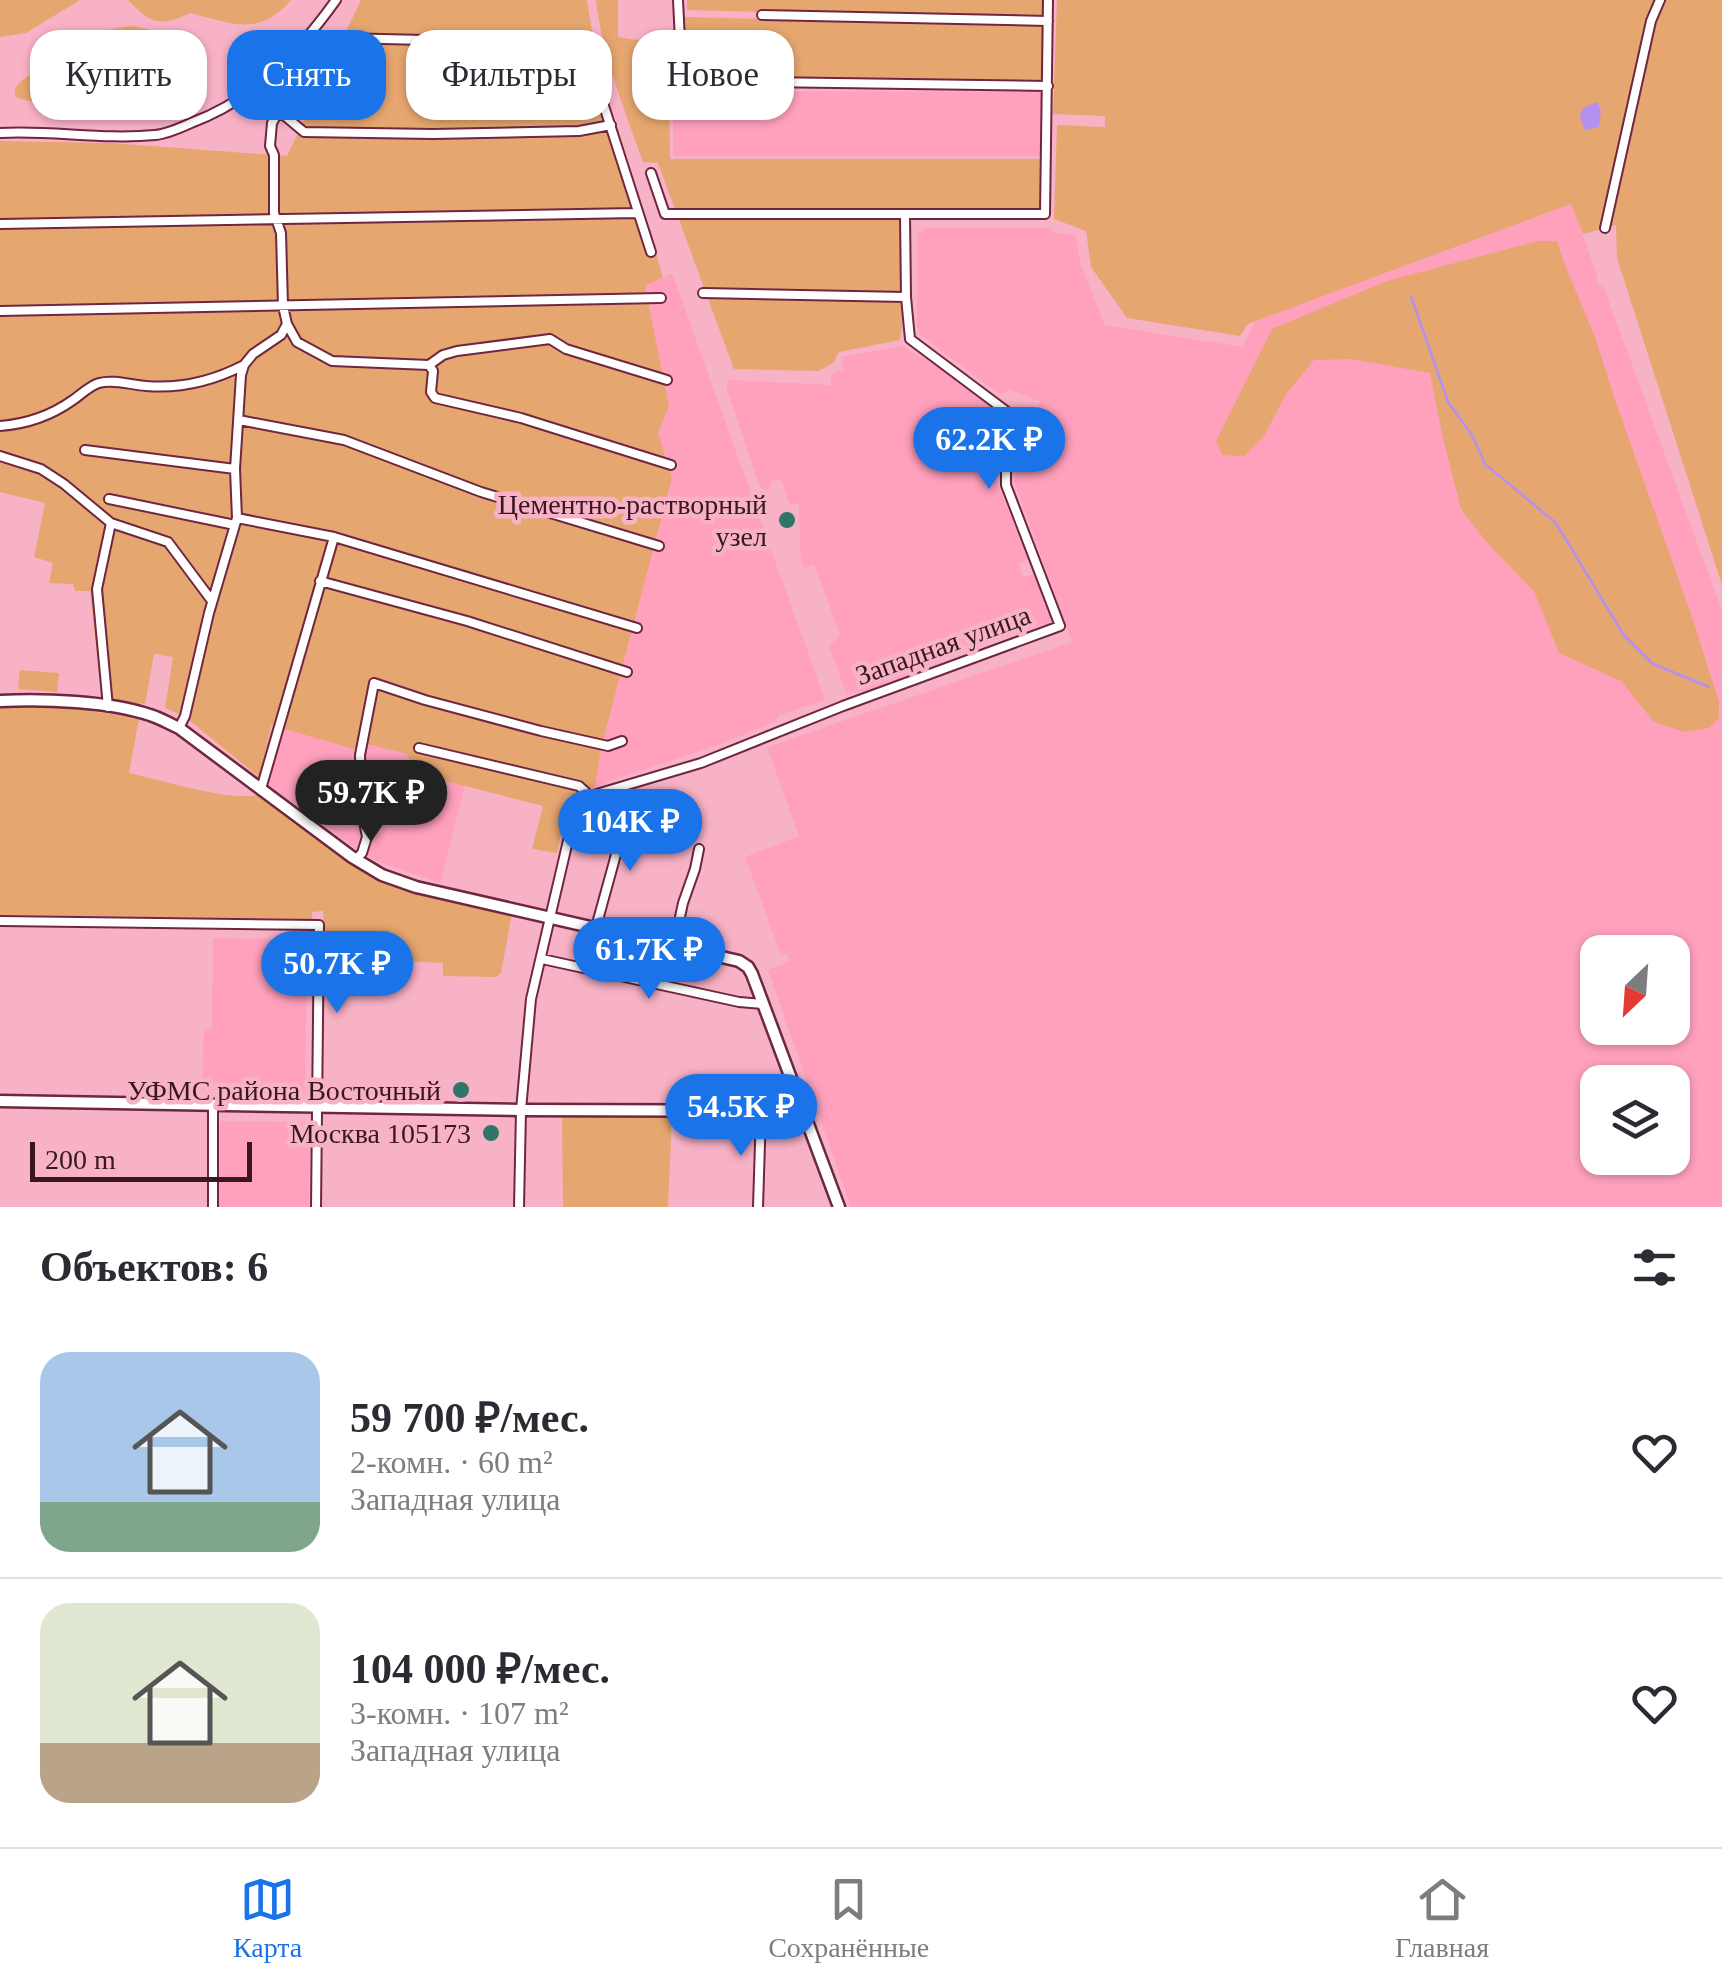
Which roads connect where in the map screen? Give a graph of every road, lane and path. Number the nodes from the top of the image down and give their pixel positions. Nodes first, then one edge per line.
1 (336, 0) edge
2 (678, 0) edge
3 (1048, 0) edge
4 (1660, 0) edge
5 (762, 16) dead end
6 (1048, 22) junction
7 (314, 30) edge
8 (386, 39) edge
9 (1048, 86) junction
10 (227, 107) edge
11 (274, 120) edge
12 (290, 120) edge
13 (610, 126) junction
14 (0, 133) edge
15 (651, 173) dead end
16 (638, 212) junction
17 (905, 214) junction
18 (277, 219) junction
19 (0, 224) edge
20 (1605, 228) dead end
21 (651, 252) dead end
22 (703, 293) dead end
23 (906, 296) junction
24 (660, 298) dead end
25 (283, 306) junction
26 (0, 311) edge
27 (286, 324) junction
28 (244, 365) junction
29 (430, 365) junction
30 (666, 380) dead end
31 (238, 420) junction
32 (0, 426) edge
33 (85, 450) dead end
34 (0, 456) edge
35 (671, 464) dead end
36 (235, 470) junction
37 (110, 498) dead end
38 (236, 521) junction
39 (111, 523) junction
40 (334, 537) junction
41 (659, 546) dead end
42 (320, 581) junction
43 (212, 601) junction
44 (637, 628) dead end
45 (628, 672) dead end
46 (0, 701) edge
47 (108, 707) junction
48 (179, 728) junction
49 (622, 741) dead end
50 (419, 748) dead end
51 (261, 789) junction
52 (590, 796) junction
53 (628, 810) dead end
54 (699, 850) dead end
55 (356, 859) junction
56 (551, 917) junction
57 (0, 921) edge
58 (596, 927) junction
59 (674, 945) junction
60 (542, 959) junction
61 (764, 1004) junction
62 (0, 1101) edge
63 (214, 1105) junction
64 (318, 1106) junction
65 (520, 1110) junction
66 (805, 1110) junction
67 (761, 1111) junction
68 (212, 1207) edge
69 (316, 1207) edge
70 (519, 1207) edge
71 (758, 1207) edge
72 (839, 1207) edge

1 - 7 street
2 - 9 street
3 - 6 street
4 - 20 street
5 - 6 street
6 - 9 street
8 - 13 street
9 - 17 street
10 - 14 street
11 - 18 street
12 - 13 street
13 - 16 street
15 - 17 street
16 - 18 street
16 - 21 street
17 - 23 street, Западная улица
18 - 19 street
18 - 25 street
22 - 23 street
23 - 52 street, Западная улица
24 - 25 street
25 - 26 street
25 - 27 street
27 - 28 street
27 - 29 street
28 - 31 street
28 - 32 street
29 - 30 street
29 - 35 street
31 - 36 street
31 - 41 street
33 - 36 street
34 - 39 street
36 - 38 street
37 - 38 street
38 - 40 street
38 - 43 street
39 - 43 street
39 - 47 street
40 - 42 street
40 - 44 street
42 - 45 street
42 - 51 street
43 - 48 street
46 - 47 street
47 - 48 street
48 - 51 street
49 - 55 street
50 - 52 street
51 - 55 street
52 - 56 street
53 - 58 street
54 - 59 street
55 - 56 street
56 - 58 street
56 - 60 street
57 - 64 street
58 - 59 street
59 - 61 street
60 - 61 street
60 - 65 street
61 - 66 street
62 - 63 street
63 - 64 street
63 - 68 street
64 - 65 street
64 - 69 street
65 - 67 street
65 - 70 street
66 - 67 street
66 - 72 street
67 - 71 street

